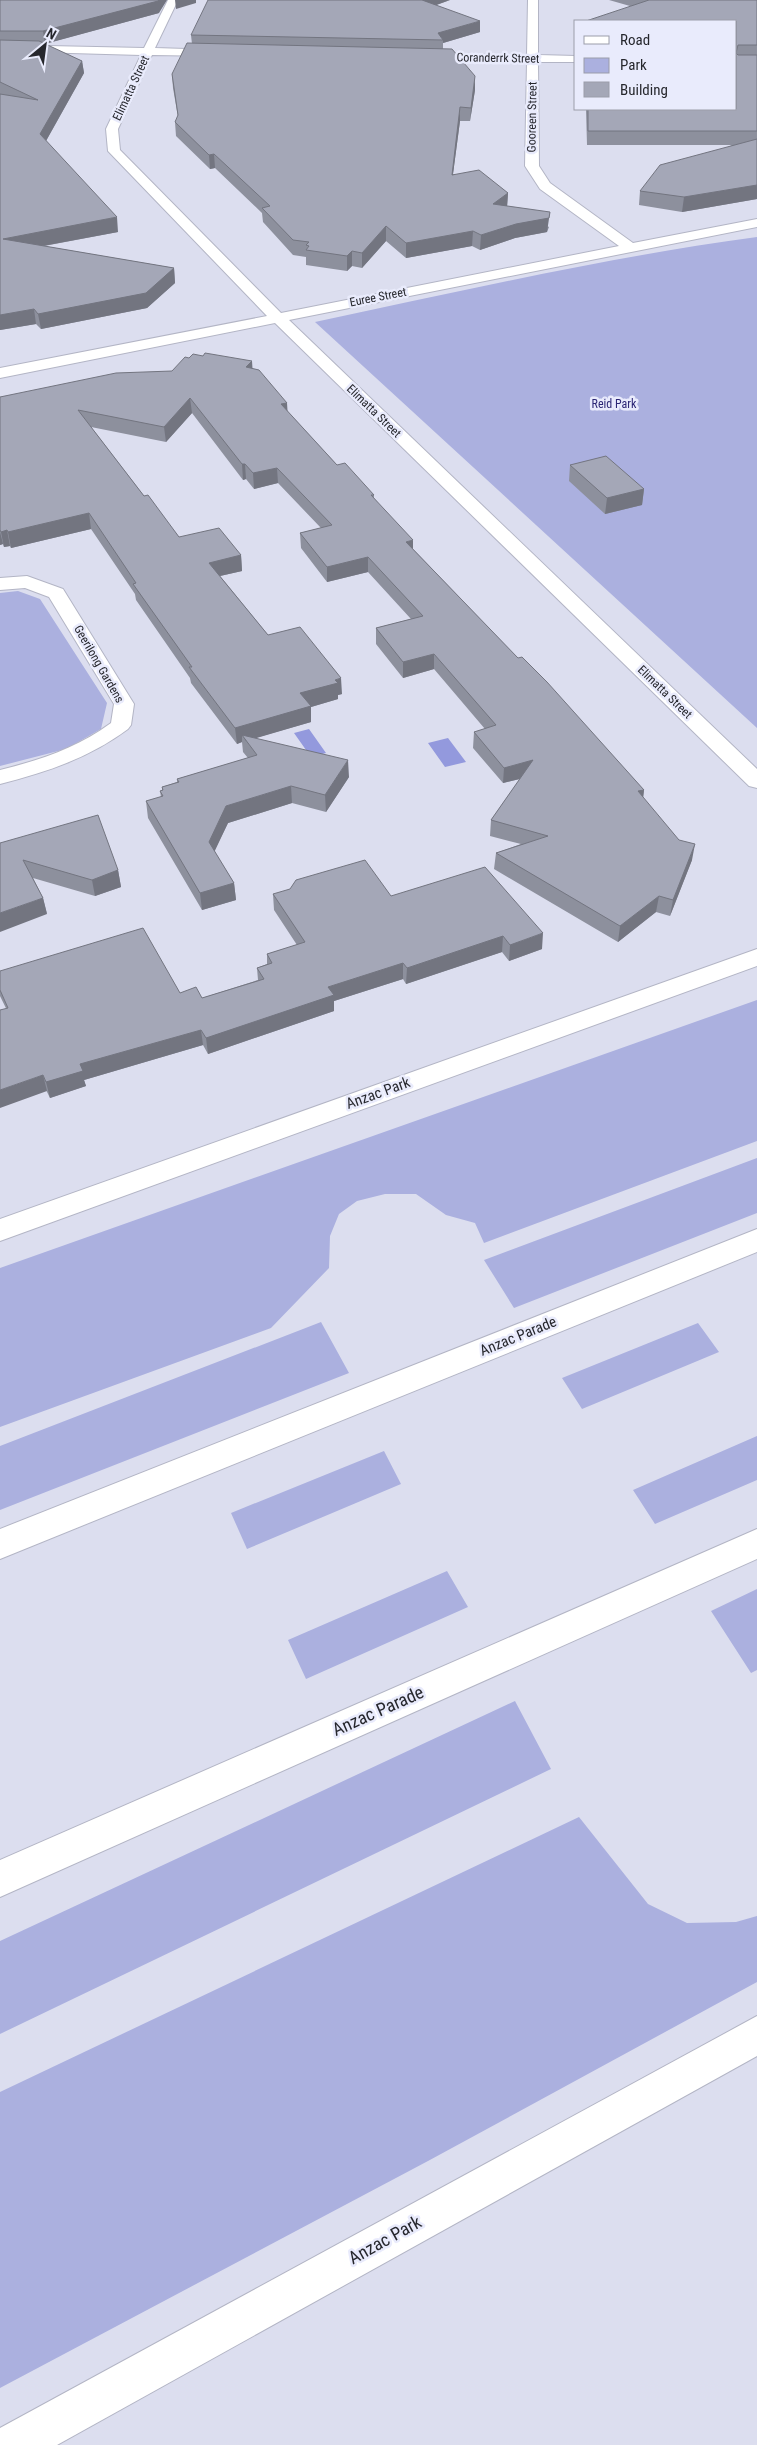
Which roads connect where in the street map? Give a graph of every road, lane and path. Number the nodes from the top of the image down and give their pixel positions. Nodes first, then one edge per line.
1 (173, 0) edge
2 (533, 0) edge
3 (0, 48) edge
4 (147, 51) junction
5 (233, 53) edge
6 (409, 56) edge
7 (532, 58) junction
8 (574, 59) edge
9 (757, 223) edge
10 (629, 247) junction
11 (278, 318) junction
12 (0, 373) edge
13 (0, 584) edge
14 (0, 777) edge
15 (757, 781) edge
16 (757, 956) edge
17 (0, 1230) edge
18 (757, 1240) edge
19 (0, 1544) edge
20 (757, 1544) edge
21 (0, 1879) edge
22 (757, 2035) edge
23 (13, 2445) edge

1 - 4 street, Elimatta Street
2 - 7 street, Gooreen Street
3 - 4 street
4 - 5 street
4 - 11 street, Elimatta Street
6 - 7 street, Coranderrk Street
7 - 8 street, Coranderrk Street
7 - 10 street, Gooreen Street
9 - 10 street, Euree Street
10 - 11 street, Euree Street
11 - 12 street, Euree Street
11 - 15 street, Elimatta Street
13 - 14 street, Geerilong Gardens
16 - 17 street, Anzac Park
18 - 19 street, Anzac Parade
20 - 21 street, Anzac Parade
22 - 23 street, Anzac Park

